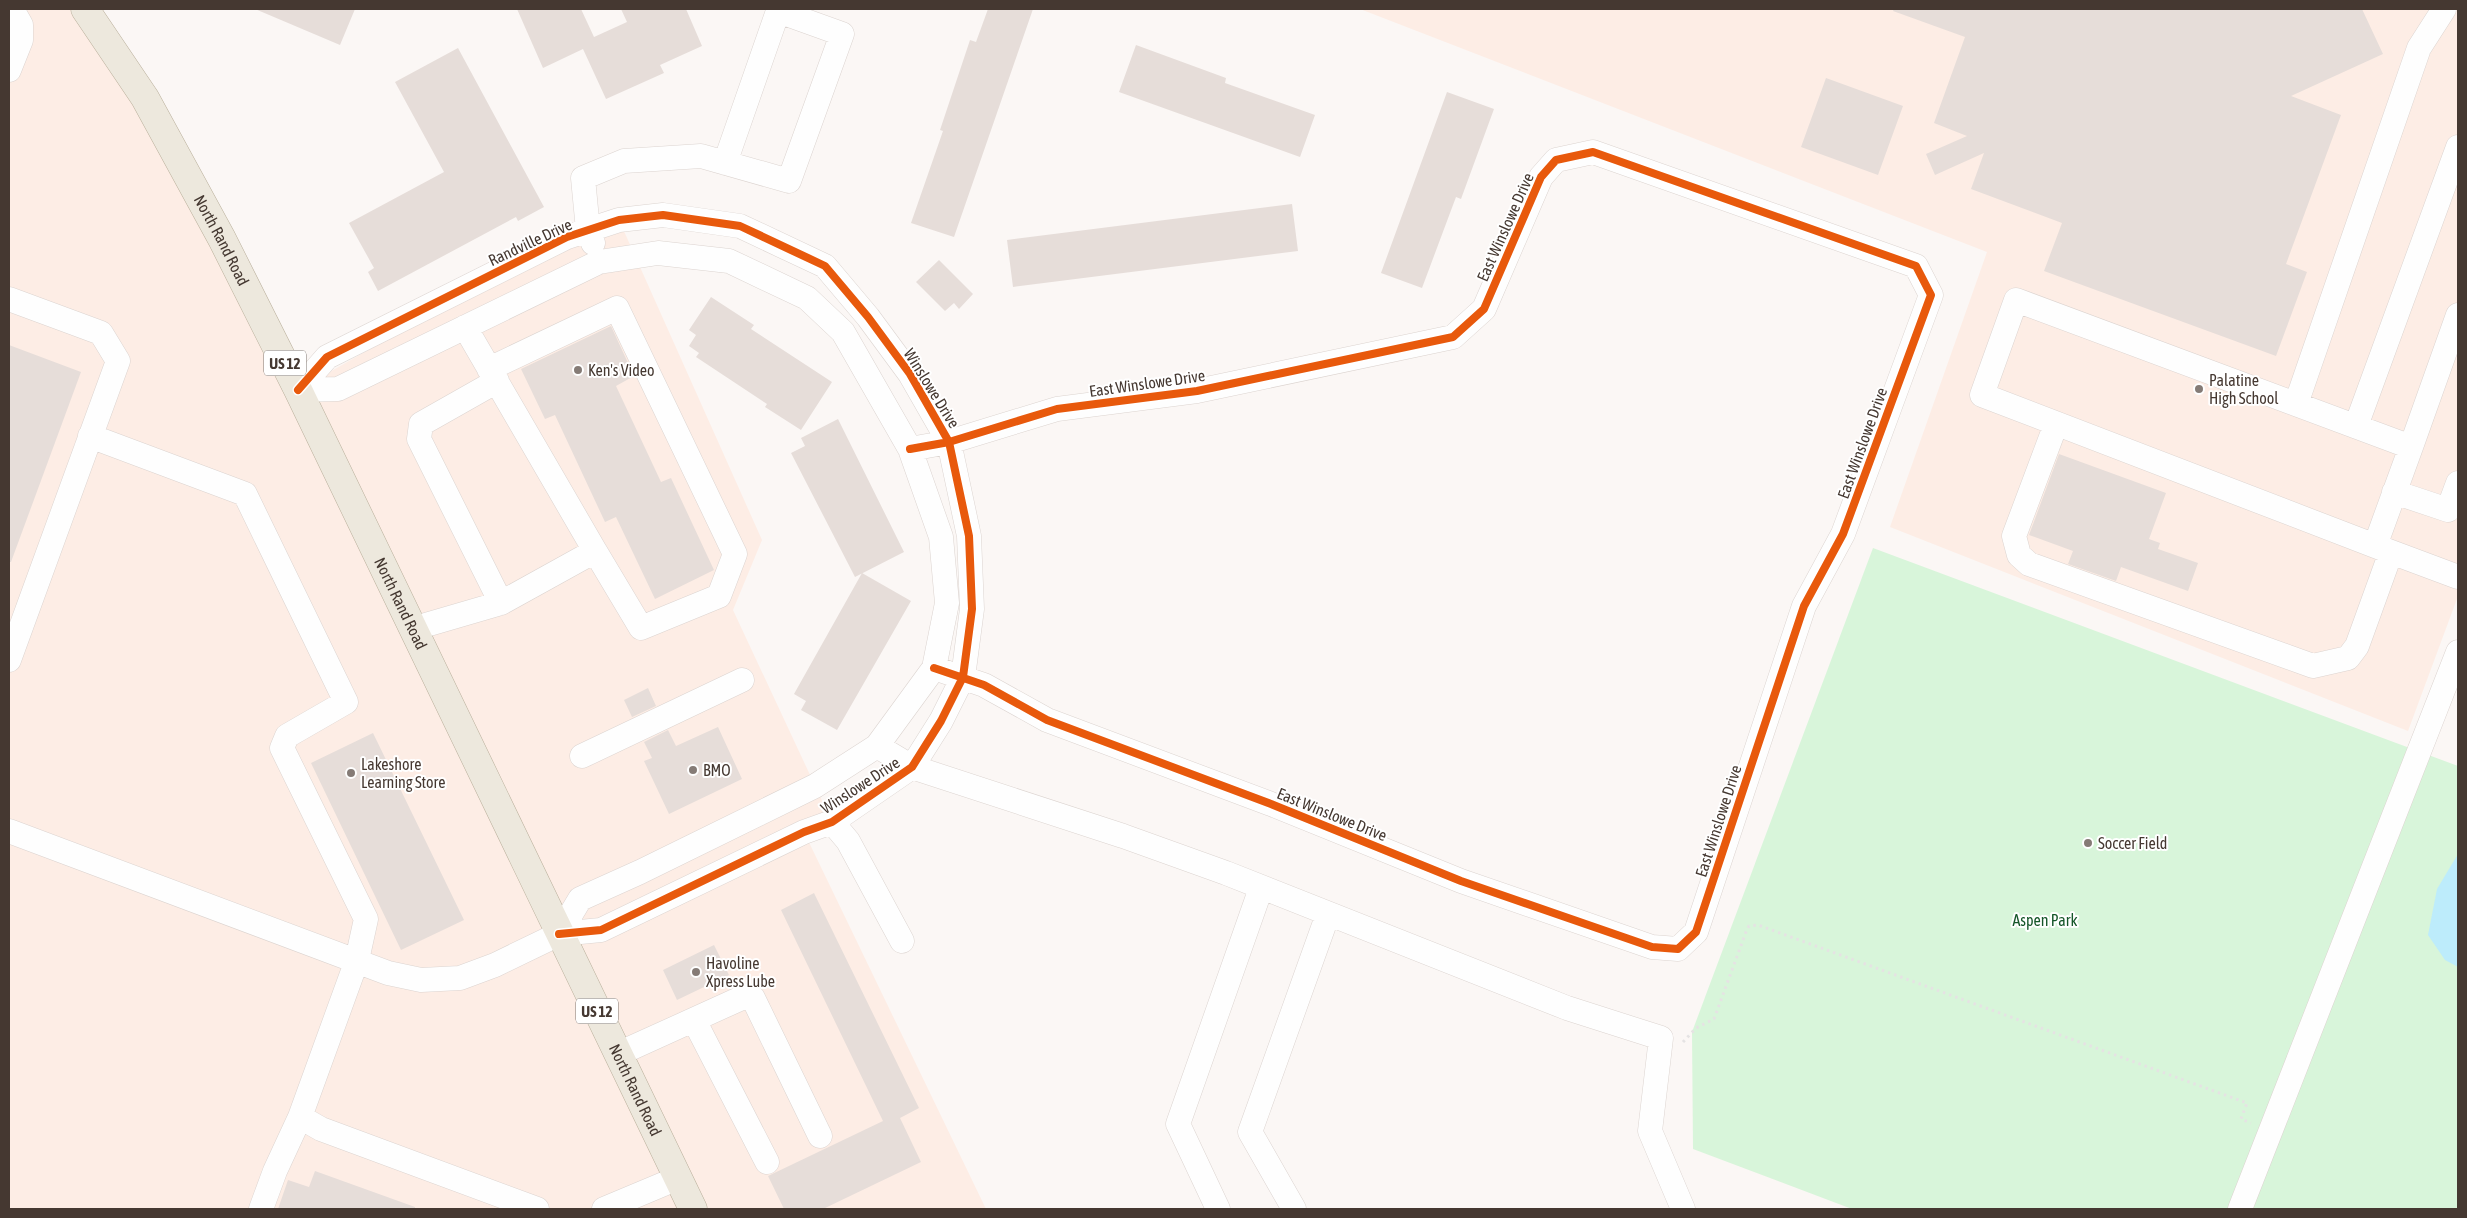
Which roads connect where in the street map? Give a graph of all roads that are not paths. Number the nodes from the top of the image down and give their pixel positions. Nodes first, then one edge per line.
1 (12, 9) edge
2 (85, 9) edge
3 (2444, 9) edge
4 (9, 70) edge
5 (2458, 147) edge
6 (725, 163) junction
7 (588, 230) junction
8 (599, 262) junction
9 (825, 266) joint
10 (9, 299) edge
11 (2458, 316) edge
12 (465, 327) junction
13 (493, 375) junction
14 (298, 390) junction
15 (2296, 404) junction
16 (2056, 424) junction
17 (2356, 426) junction
18 (90, 436) junction
19 (949, 442) junction
20 (2411, 446) junction
21 (910, 449) junction
22 (2458, 483) edge
23 (2394, 492) junction
24 (2383, 549) junction
25 (595, 551) junction
26 (2458, 577) edge
27 (501, 603) junction
28 (412, 629) junction
29 (2458, 652) edge
30 (9, 660) edge
31 (934, 668) junction
32 (963, 677) junction
33 (742, 680) dead end
34 (877, 746) junction
35 (582, 756) dead end
36 (912, 767) junction
37 (832, 822) junction
38 (9, 831) edge
39 (1261, 888) junction
40 (1328, 914) junction
41 (559, 934) junction
42 (902, 941) dead end
43 (357, 960) junction
44 (694, 1020) junction
45 (618, 1054) junction
46 (300, 1117) junction
47 (820, 1136) dead end
48 (767, 1162) dead end
49 (678, 1178) junction
50 (608, 1208) edge
51 (261, 1209) edge
52 (537, 1209) edge
53 (694, 1209) edge
54 (1218, 1209) edge
55 (1294, 1209) edge
56 (1683, 1209) edge
57 (2240, 1209) edge

1 - 4 street
2 - 14 main road, North Rand Road / US 12
3 - 15 street
5 - 17 street
6 - 6 street
6 - 7 street
7 - 8 street, Randville Drive
7 - 9 street, Randville Drive
7 - 14 street, Randville Drive
8 - 12 street
8 - 21 street, Winslowe Drive
9 - 19 street, Winslowe Drive
10 - 18 street
11 - 20 street
12 - 13 street
12 - 14 street
13 - 25 street
13 - 25 street
13 - 27 street
14 - 28 main road, North Rand Road / US 12
15 - 16 street
15 - 17 street
16 - 24 street
16 - 24 street
17 - 20 street
18 - 30 street
18 - 43 street
19 - 21 street, East Winslowe Drive
19 - 32 street, Winslowe Drive
19 - 32 street, East Winslowe Drive
20 - 23 street
21 - 31 street, Winslowe Drive
22 - 23 street
23 - 24 street
24 - 26 street
25 - 27 street
27 - 28 street
28 - 41 main road, North Rand Road / US 12
29 - 57 street
31 - 32 street, East Winslowe Drive
31 - 34 street, Winslowe Drive
32 - 36 street, Winslowe Drive
33 - 35 street
34 - 36 street
34 - 41 street, Winslowe Drive
36 - 37 street, Winslowe Drive
36 - 39 street
37 - 41 street, Winslowe Drive
37 - 42 street
38 - 43 street
39 - 40 street
39 - 54 street
40 - 55 street
40 - 56 street
41 - 43 street
41 - 45 main road, North Rand Road / US 12
43 - 46 street
44 - 45 street
44 - 47 street
44 - 48 street
45 - 49 main road, North Rand Road / US 12
46 - 51 street
46 - 52 street
49 - 50 street
49 - 53 main road, North Rand Road / US 12

